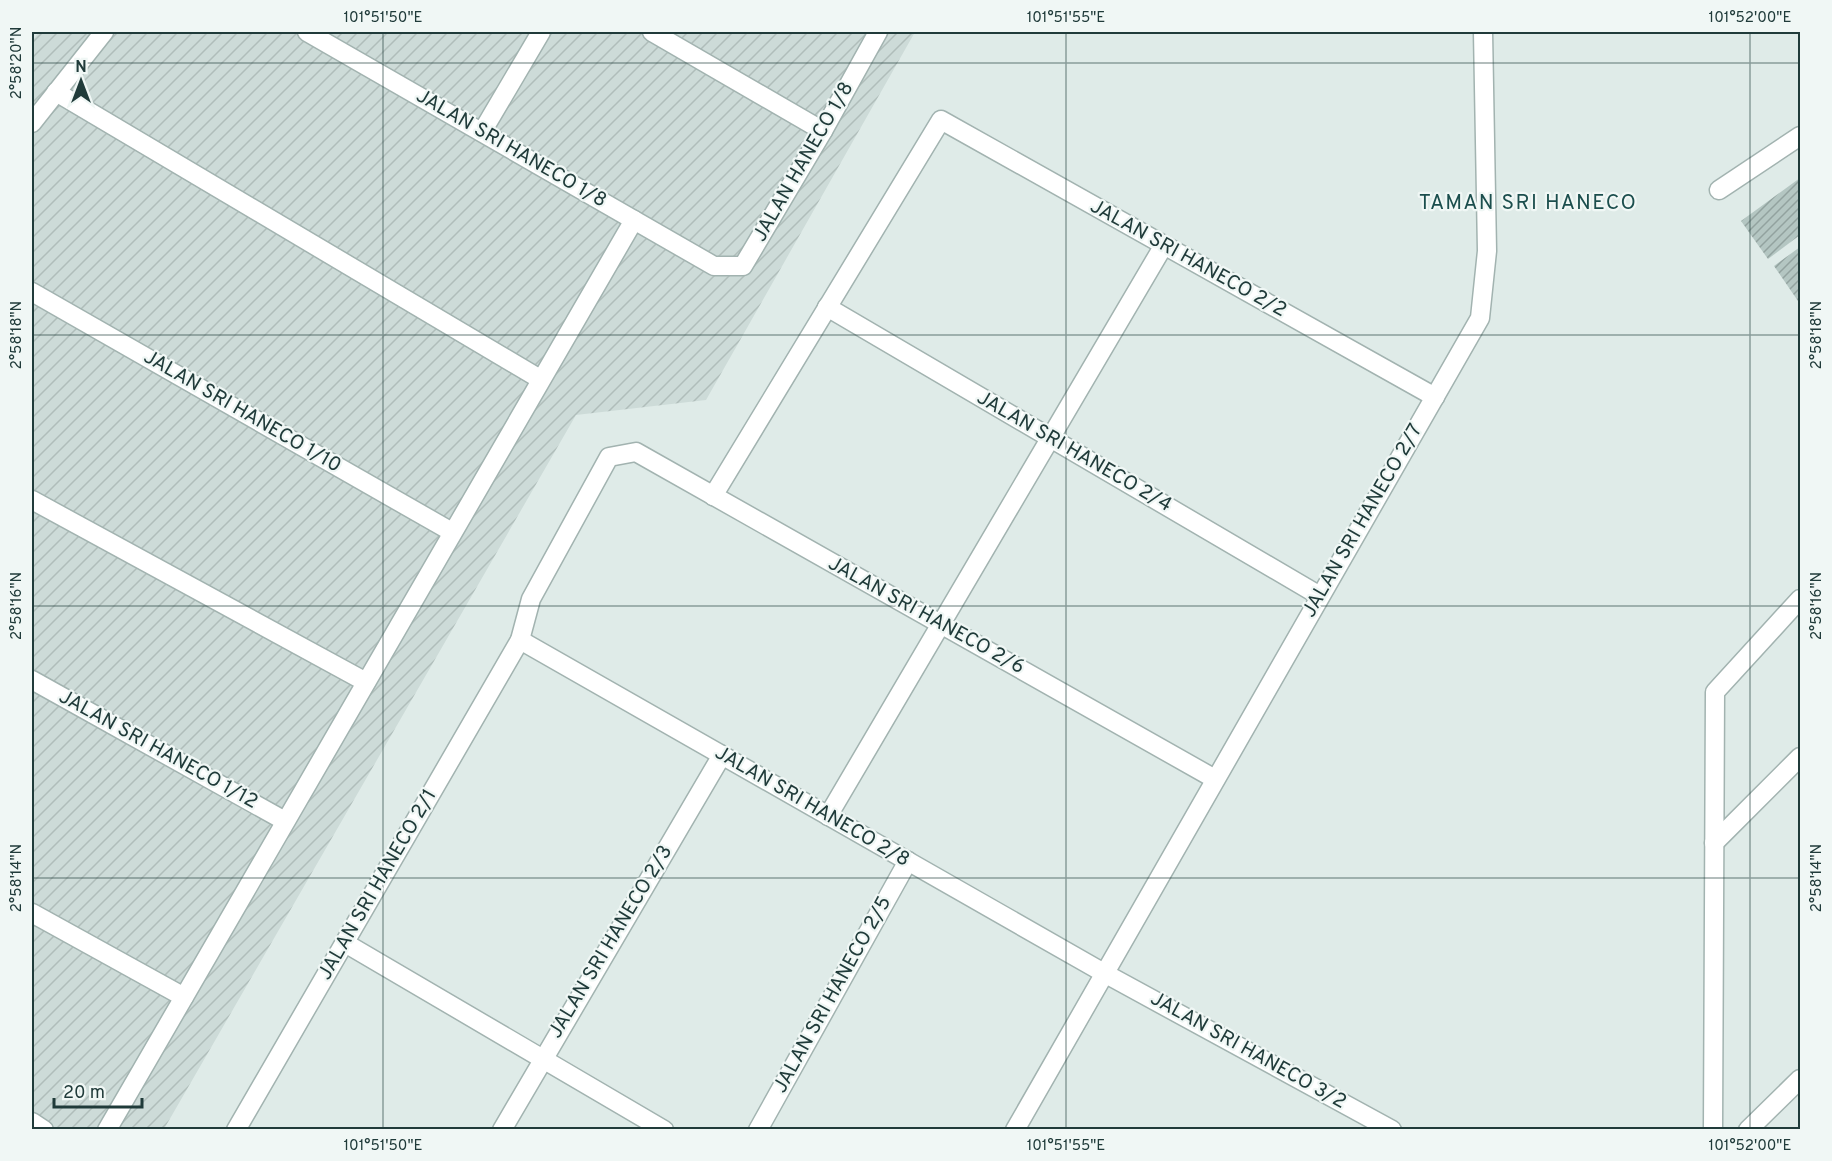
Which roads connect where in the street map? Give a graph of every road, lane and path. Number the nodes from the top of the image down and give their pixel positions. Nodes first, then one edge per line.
1 (104, 32) edge
2 (307, 32) edge
3 (541, 32) edge
4 (652, 32) edge
5 (878, 32) edge
6 (1483, 32) edge
7 (56, 92) junction
8 (32, 123) edge
9 (823, 131) junction
10 (482, 132) junction
11 (1800, 136) edge
12 (1719, 190) dead end
13 (634, 220) junction
14 (1164, 245) junction
15 (714, 266) joint
16 (32, 292) edge
17 (827, 308) junction
18 (540, 379) junction
19 (1435, 397) junction
20 (1050, 438) junction
21 (636, 452) joint
22 (713, 496) junction
23 (32, 500) edge
24 (452, 532) junction
25 (1320, 596) junction
26 (1800, 599) edge
27 (941, 624) junction
28 (520, 640) junction
29 (32, 680) edge
30 (366, 682) junction
31 (722, 755) junction
32 (1800, 757) edge
33 (1215, 779) junction
34 (828, 816) junction
35 (285, 821) junction
36 (1714, 843) junction
37 (908, 861) junction
38 (32, 913) edge
39 (345, 943) junction
40 (1104, 973) junction
41 (184, 997) junction
42 (542, 1058) junction
43 (1800, 1079) edge
44 (32, 1122) edge
45 (44, 1130) edge
46 (107, 1130) edge
47 (236, 1130) edge
48 (502, 1130) edge
49 (664, 1130) edge
50 (758, 1130) edge
51 (1015, 1130) edge
52 (1392, 1130) edge
53 (1713, 1130) edge
54 (1748, 1130) edge

1 - 7 street
2 - 10 street, JALAN SRI HANECO 1/8
3 - 10 street
4 - 9 street
5 - 9 street, JALAN HANECO 1/8
6 - 19 street, JALAN SRI HANECO 2/7
7 - 8 street
7 - 18 street
9 - 15 street, JALAN HANECO 1/8
10 - 13 street, JALAN SRI HANECO 1/8
11 - 12 street
13 - 15 street, JALAN SRI HANECO 1/8
13 - 18 street
14 - 17 street, JALAN SRI HANECO 2/2
14 - 19 street, JALAN SRI HANECO 2/2
14 - 20 street
16 - 24 street, JALAN SRI HANECO 1/10
17 - 20 street, JALAN SRI HANECO 2/4
17 - 22 street
18 - 24 street
19 - 25 street, JALAN SRI HANECO 2/7
20 - 25 street, JALAN SRI HANECO 2/4
20 - 27 street
21 - 22 street, JALAN SRI HANECO 2/6
21 - 28 street, JALAN SRI HANECO 2/1
22 - 27 street, JALAN SRI HANECO 2/6
23 - 30 street
24 - 30 street
25 - 33 street, JALAN SRI HANECO 2/7
26 - 36 street
27 - 33 street, JALAN SRI HANECO 2/6
27 - 34 street
28 - 31 street, JALAN SRI HANECO 2/8
28 - 39 street, JALAN SRI HANECO 2/1
29 - 35 street, JALAN SRI HANECO 1/12
30 - 35 street
31 - 34 street, JALAN SRI HANECO 2/8
31 - 42 street, JALAN SRI HANECO 2/3
32 - 36 street
33 - 40 street, JALAN SRI HANECO 2/7
34 - 37 street, JALAN SRI HANECO 2/8
35 - 41 street
36 - 53 street
37 - 40 street, JALAN SRI HANECO 2/8
37 - 50 street, JALAN SRI HANECO 2/5
38 - 41 street
39 - 42 street
39 - 47 street, JALAN SRI HANECO 2/1
40 - 51 street, JALAN SRI HANECO 2/7
40 - 52 street, JALAN SRI HANECO 3/2
41 - 46 street
42 - 48 street, JALAN SRI HANECO 2/3
42 - 49 street
43 - 54 street
44 - 45 street

